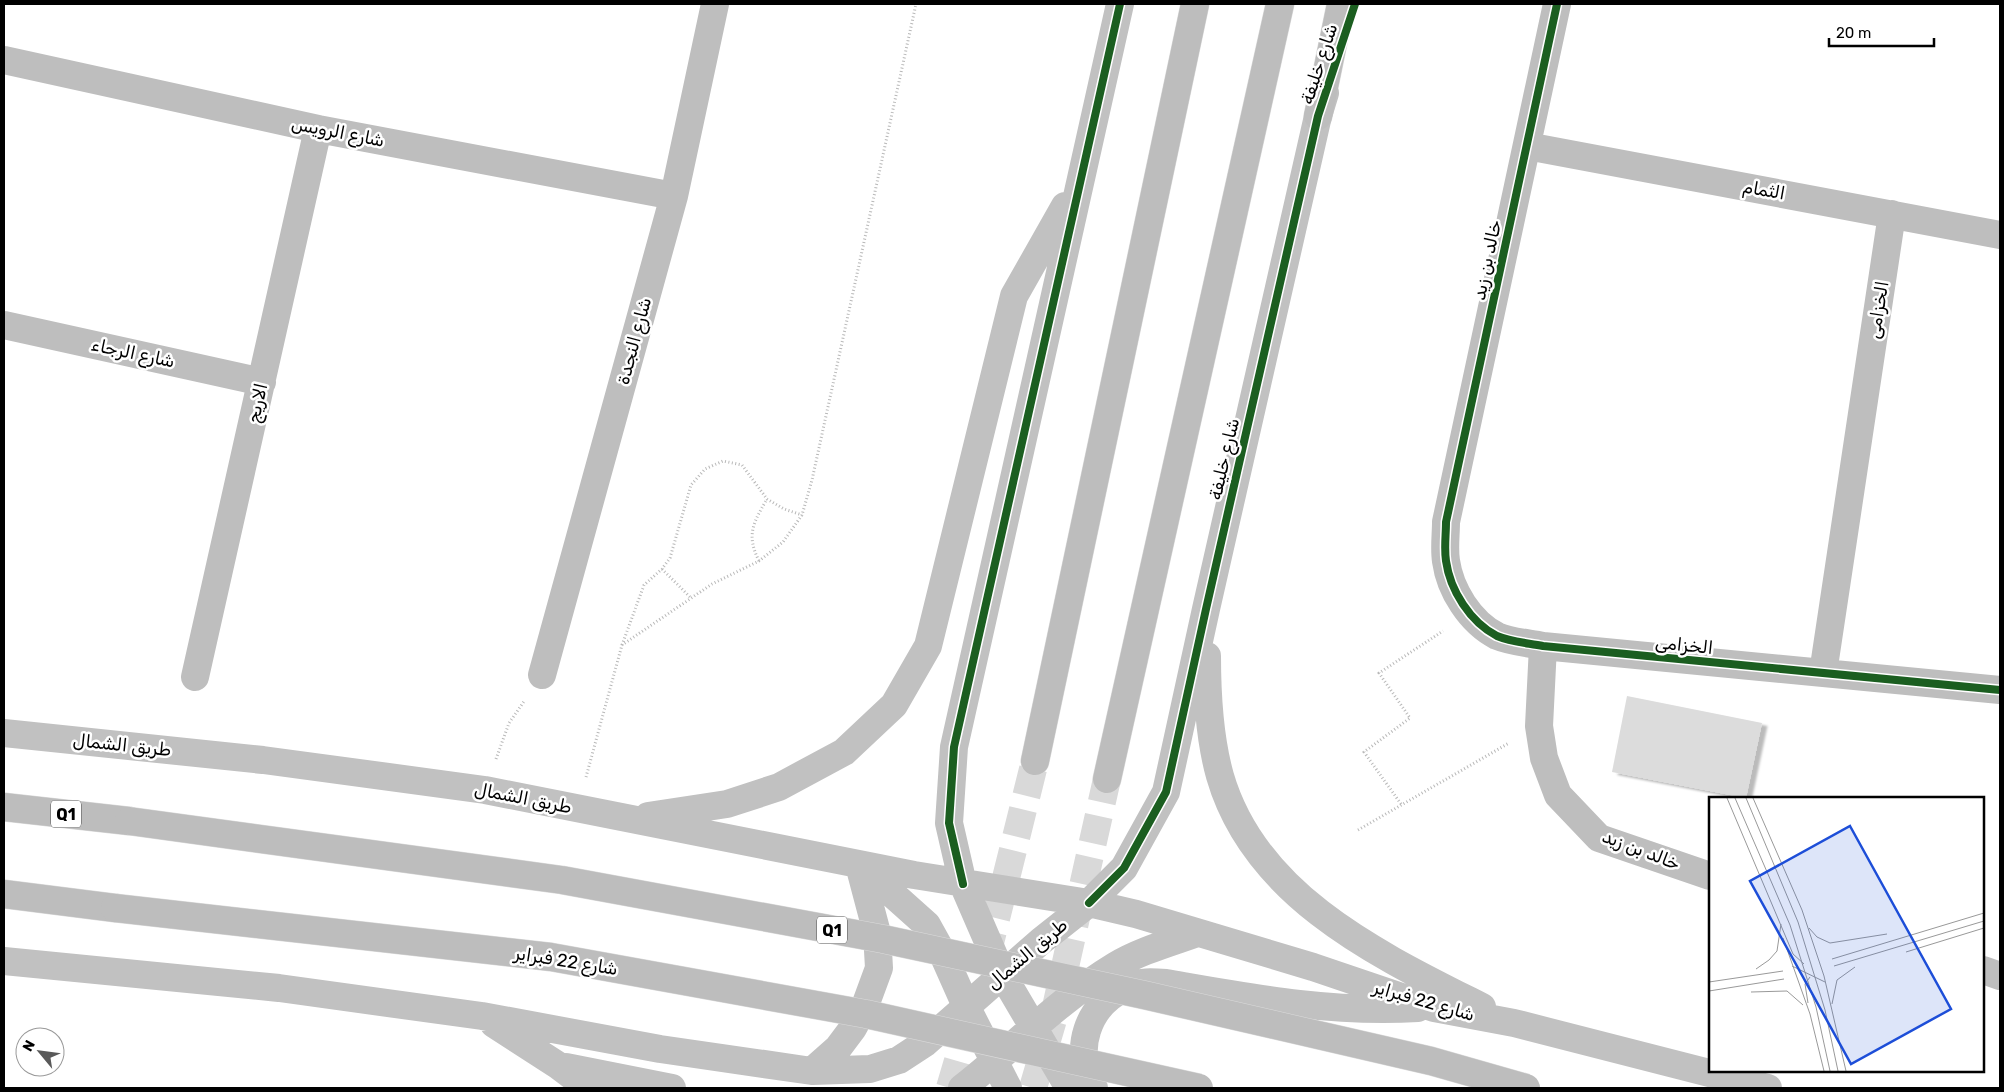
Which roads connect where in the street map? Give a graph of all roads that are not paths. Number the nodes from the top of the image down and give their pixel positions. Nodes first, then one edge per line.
1 (716, 4) edge
2 (1120, 4) edge
3 (1196, 4) edge
4 (1280, 4) edge
5 (1341, 4) edge
6 (1355, 4) edge
7 (1557, 4) edge
8 (4, 60) edge
9 (1318, 116) junction
10 (318, 129) junction
11 (1527, 146) junction
12 (1079, 183) junction
13 (674, 196) junction
14 (1892, 214) junction
15 (2000, 235) edge
16 (4, 325) edge
17 (262, 382) junction
18 (1446, 522) joint
19 (1206, 609) junction
20 (1543, 646) junction
21 (1823, 674) junction
22 (542, 675) road end
23 (195, 677) dead end
24 (2000, 690) edge
25 (4, 733) edge
26 (1035, 761) tunnel mouth
27 (1108, 779) tunnel mouth
28 (4, 807) edge
29 (629, 819) junction
30 (859, 864) junction
31 (1709, 876) edge
32 (963, 884) junction
33 (4, 894) edge
34 (1089, 903) junction
35 (1197, 933) junction
36 (4, 961) edge
37 (1984, 970) edge
38 (1002, 974) junction
39 (2000, 976) edge
40 (966, 1006) junction
41 (1434, 1008) junction
42 (482, 1016) junction
43 (1514, 1023) junction
44 (1033, 1028) junction
45 (994, 1062) junction
46 (559, 1066) junction
47 (812, 1071) junction
48 (588, 1088) edge
49 (672, 1088) edge
50 (962, 1088) edge
51 (1008, 1088) edge
52 (1069, 1088) edge
53 (1094, 1088) edge
54 (1199, 1088) edge
55 (1526, 1088) edge
56 (1768, 1088) edge

1 - 13 street, شارع النجدة
2 - 12 main road
3 - 26 main road
4 - 27 main road
5 - 9 main road
6 - 9 main road, شارع خليفة
7 - 11 street, خالد بن زيد
8 - 10 street, شارع الرويس
9 - 19 main road, شارع خليفة
10 - 13 street, شارع الرويس
10 - 17 street, الاريج
11 - 14 street, الثمام
11 - 18 street, خالد بن زيد
12 - 29 main road
12 - 32 main road
13 - 22 street, شارع النجدة
14 - 15 street, الثمام
14 - 21 street, الخزامى
16 - 17 street, شارع الرجاء
17 - 23 street, الاريج
18 - 20 street, الخزامى
19 - 34 main road, شارع خليفة
19 - 43 main road
20 - 21 street, الخزامى
20 - 31 street, خالد بن زيد
21 - 24 street, الخزامى
25 - 29 main road, طريق الشمال
28 - 55 main road, Q1, bridge
29 - 30 main road, طريق الشمال
30 - 32 main road, شارع 22 فبراير
30 - 40 main road, طريق الشمال
30 - 47 main road
32 - 34 main road, شارع 22 فبراير
32 - 38 main road
33 - 54 main road, شارع 22 فبراير, bridge
34 - 35 main road, شارع 22 فبراير
34 - 38 main road, طريق الشمال
35 - 41 main road, شارع 22 فبراير
35 - 44 main road
36 - 42 main road, طريق الشمال
37 - 39 street
38 - 40 main road, طريق الشمال
38 - 44 main road
40 - 45 main road, طريق الشمال
40 - 47 main road, طريق الشمال
41 - 43 main road, شارع 22 فبراير
41 - 53 main road
42 - 46 main road
42 - 47 main road, طريق الشمال
43 - 56 main road, شارع 22 فبراير
44 - 45 main road
44 - 52 main road
45 - 50 main road
45 - 51 main road, طريق الشمال
46 - 48 main road
46 - 49 main road

